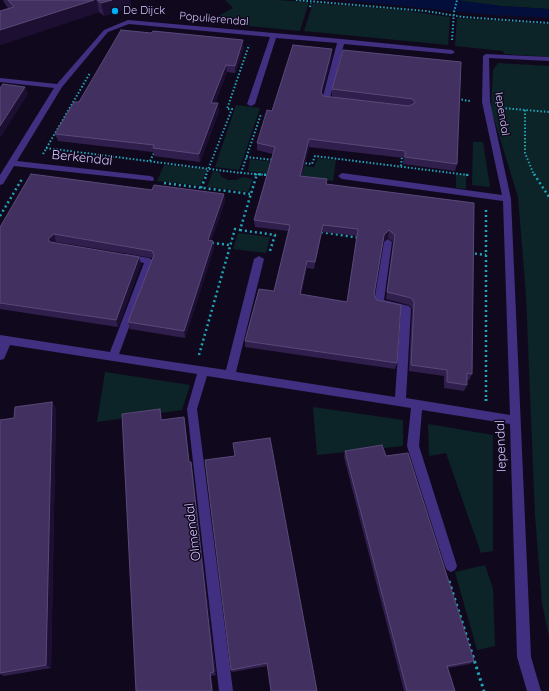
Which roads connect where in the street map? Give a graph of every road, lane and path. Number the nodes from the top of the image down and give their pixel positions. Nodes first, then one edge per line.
1 (296, 0) edge
2 (457, 0) edge
3 (311, 3) dead end
4 (310, 7) dead end
5 (454, 16) junction
6 (549, 23) edge
7 (253, 33) junction
8 (274, 35) junction
9 (341, 41) junction
10 (452, 52) joint
11 (549, 60) edge
12 (91, 72) dead end
13 (0, 80) edge
14 (59, 86) junction
15 (454, 98) edge
16 (341, 102) edge
17 (251, 104) dead end
18 (487, 106) junction
19 (525, 110) junction
20 (549, 112) edge
21 (260, 116) dead end
22 (268, 116) edge
23 (156, 147) edge
24 (46, 148) junction
25 (403, 152) edge
26 (150, 161) junction
27 (11, 164) junction
28 (36, 166) junction
29 (401, 166) dead end
30 (210, 169) junction
31 (257, 174) junction
32 (271, 175) edge
33 (342, 176) dead end
34 (150, 179) joint
35 (0, 182) edge
36 (201, 188) junction
37 (250, 194) junction
38 (486, 196) junction
39 (549, 197) edge
40 (507, 199) junction
41 (0, 216) edge
42 (240, 230) junction
43 (208, 242) edge
44 (388, 242) edge
45 (230, 245) junction
46 (116, 256) edge
47 (258, 259) joint
48 (4, 340) edge
49 (0, 356) edge
50 (113, 357) junction
51 (199, 370) junction
52 (230, 375) junction
53 (400, 402) junction
54 (417, 405) junction
55 (486, 416) junction
56 (514, 420) junction
57 (451, 566) joint
58 (226, 691) edge
59 (484, 691) edge
60 (534, 691) edge

1 - 5 path
2 - 5 path
3 - 4 path
5 - 6 path
5 - 10 path
7 - 8 street, Populierendal
7 - 14 street, Populierendal
7 - 30 path
8 - 9 street, Populierendal
8 - 17 street
9 - 10 street, Populierendal
9 - 16 street
11 - 18 street, Iependal
12 - 24 path
13 - 14 street
14 - 27 street
15 - 18 path
18 - 19 path
18 - 40 street, Iependal
19 - 20 path
19 - 39 path
21 - 22 path
23 - 26 path
24 - 26 path
24 - 28 path
25 - 29 path
26 - 30 path
27 - 28 street, Berkendal
27 - 35 street
28 - 34 street, Berkendal
28 - 41 path
30 - 31 path
30 - 36 path
31 - 32 path
31 - 37 path
33 - 38 street
34 - 36 path
36 - 37 path
37 - 42 path
38 - 40 street
38 - 55 path, Iependal
40 - 56 street, Iependal
42 - 45 path
42 - 47 path
43 - 45 path
44 - 53 street
45 - 51 path
46 - 50 street
47 - 52 street
48 - 49 street
48 - 50 street
50 - 51 street
51 - 52 street
51 - 58 street, Olmendal
52 - 53 street
53 - 54 street
54 - 55 street
54 - 57 street
55 - 56 street
56 - 60 street, Iependal
57 - 59 path

